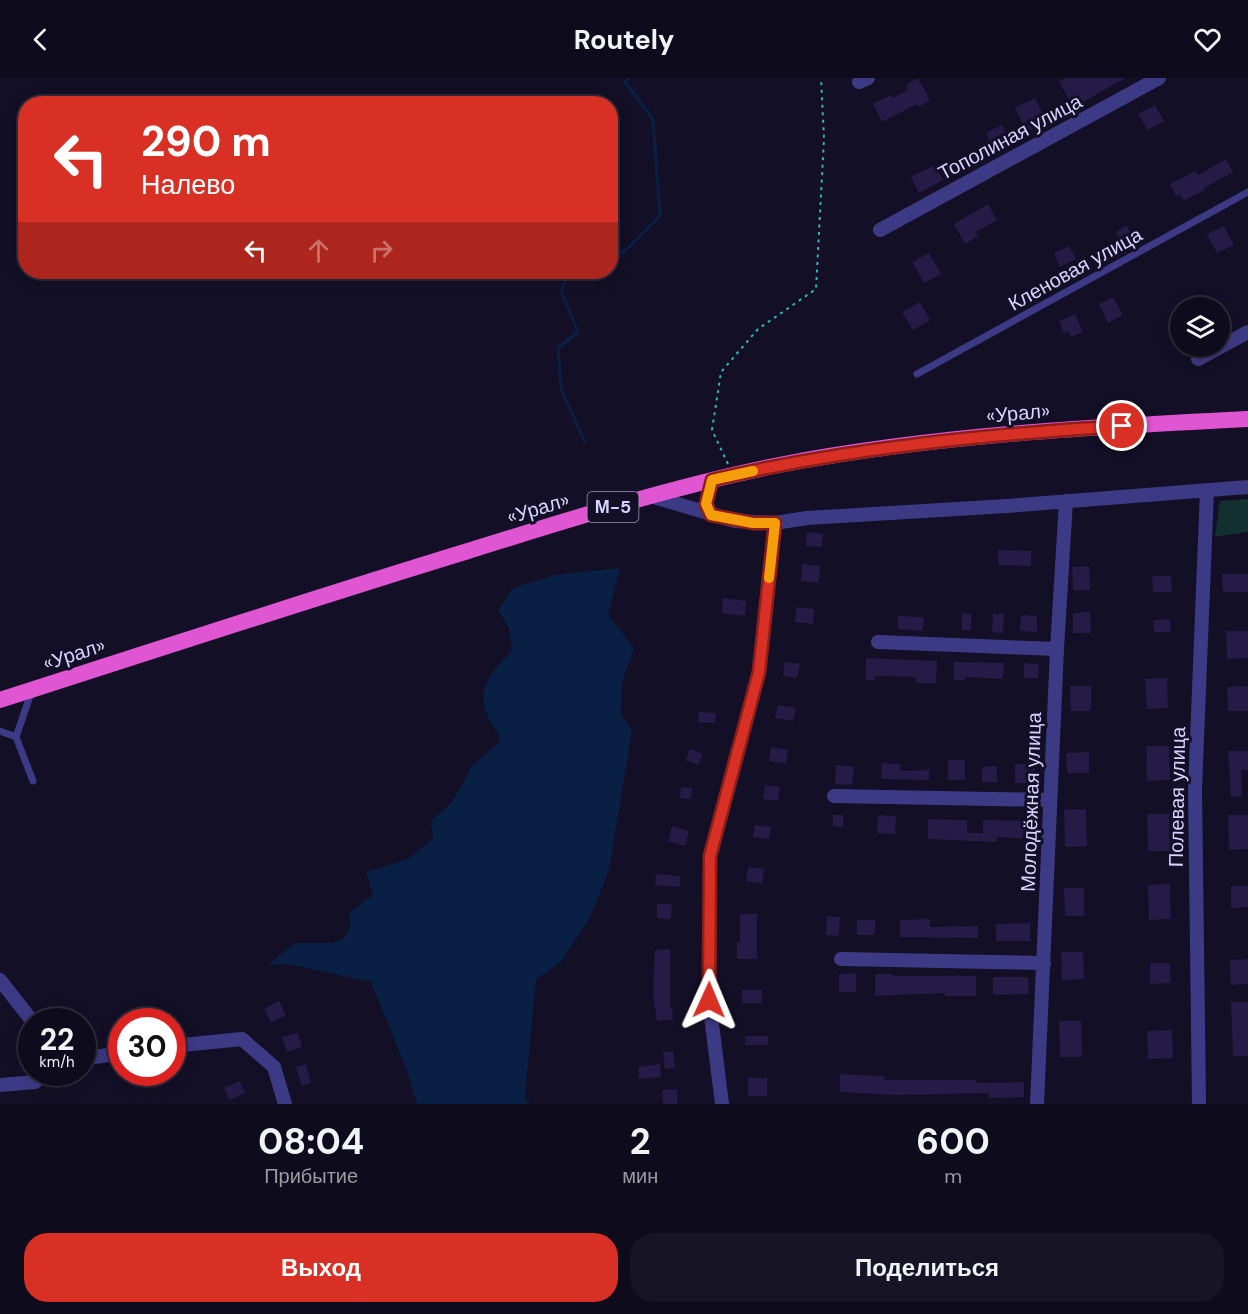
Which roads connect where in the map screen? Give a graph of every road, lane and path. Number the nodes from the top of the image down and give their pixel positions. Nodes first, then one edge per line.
1 (821, 78) edge
2 (1159, 78) edge
3 (1248, 192) edge
4 (880, 230) dead end
5 (1248, 332) edge
6 (1198, 359) dead end
7 (918, 374) dead end
8 (1248, 419) edge
9 (733, 475) junction
10 (712, 480) junction
11 (1248, 487) edge
12 (1207, 490) junction
13 (650, 496) junction
14 (1066, 501) junction
15 (711, 515) junction
16 (775, 523) junction
17 (878, 642) dead end
18 (1057, 649) junction
19 (32, 690) junction
20 (0, 700) edge
21 (0, 731) edge
22 (16, 737) junction
23 (33, 781) dead end
24 (834, 796) dead end
25 (1050, 800) junction
26 (841, 959) dead end
27 (1044, 963) junction
28 (0, 980) edge
29 (22, 1008) edge
30 (186, 1045) edge
31 (18, 1083) edge
32 (0, 1085) edge
33 (285, 1104) edge
34 (722, 1104) edge
35 (1037, 1104) edge
36 (1199, 1104) edge

1 - 9 path
2 - 4 street, Тополиная улица
3 - 7 lane, Кленовая улица
5 - 6 street
8 - 9 highway, «Урал» / М-5
9 - 10 highway, «Урал» / М-5
10 - 13 highway, «Урал» / М-5
10 - 15 street
11 - 12 street
12 - 14 street
12 - 36 street, Полевая улица
13 - 15 street
13 - 19 highway, «Урал» / М-5
14 - 16 street
14 - 18 street, Молодёжная улица
15 - 16 street
16 - 34 street
17 - 18 street
18 - 25 street, Молодёжная улица
19 - 20 highway, «Урал» / М-5
19 - 22 lane
21 - 22 lane
22 - 23 lane
24 - 25 street
25 - 27 street, Молодёжная улица
26 - 27 street
27 - 35 street, Молодёжная улица
28 - 29 street
30 - 33 street
31 - 32 street

